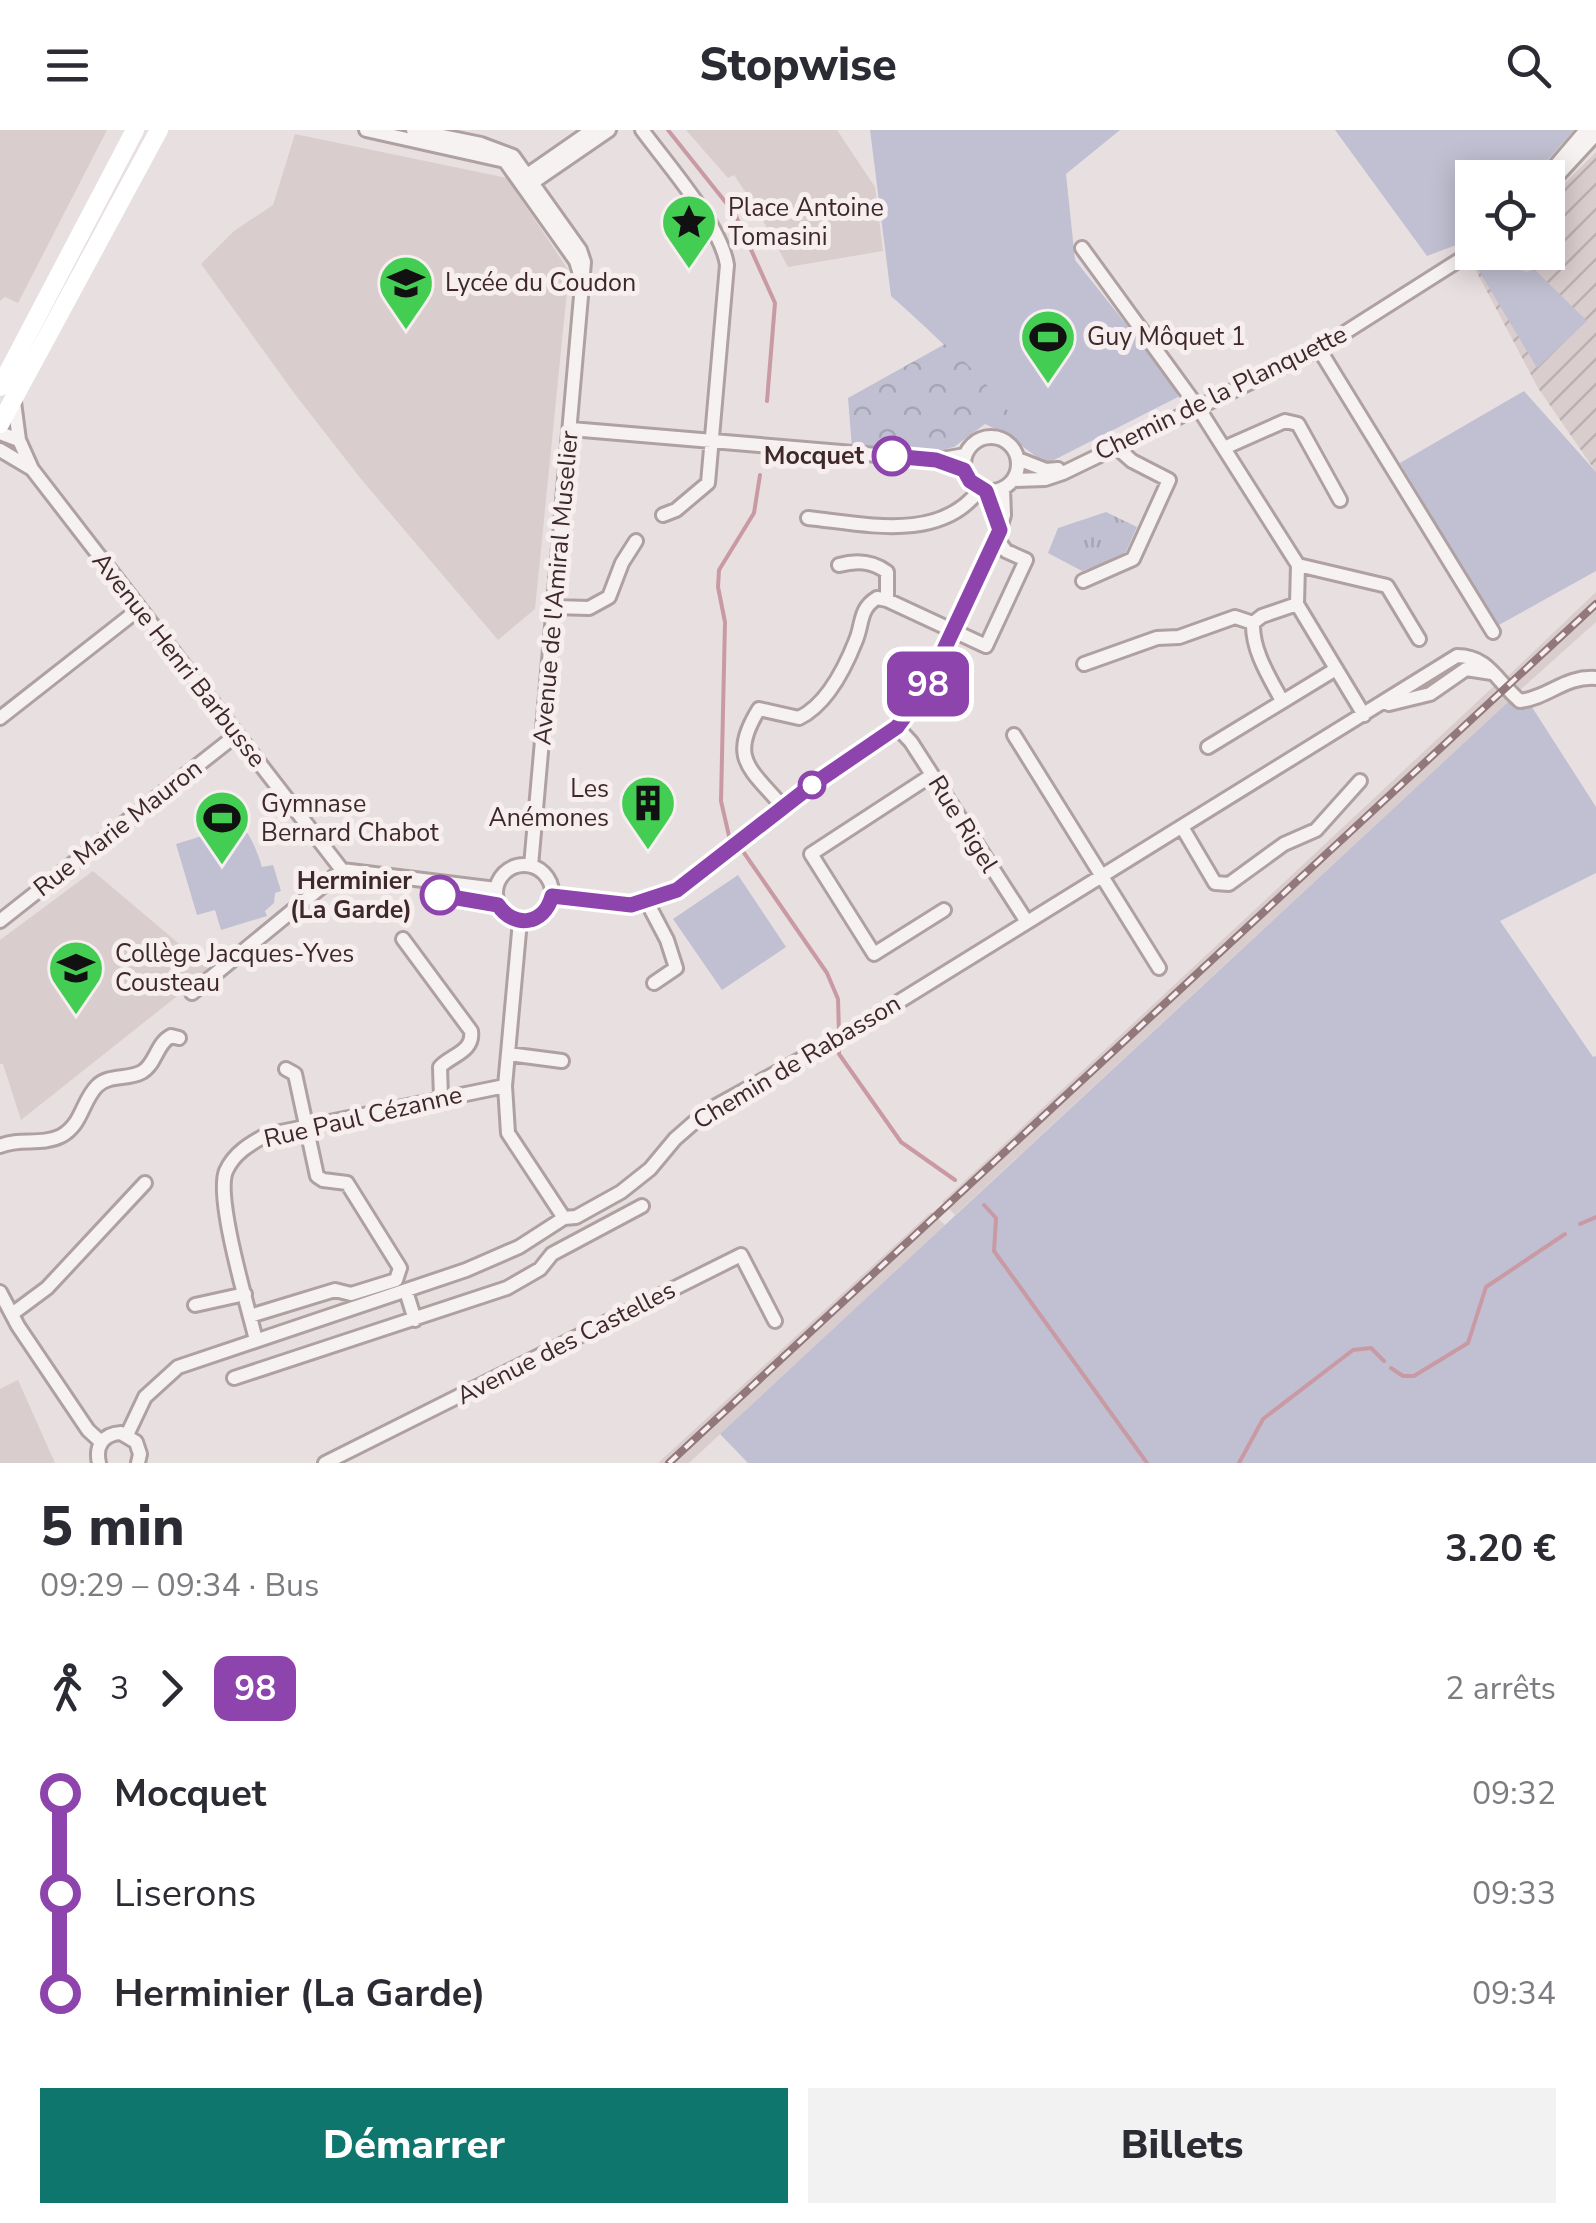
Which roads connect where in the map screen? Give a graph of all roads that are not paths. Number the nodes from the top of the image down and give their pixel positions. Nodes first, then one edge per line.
1 (136, 130) edge
2 (366, 130) edge
3 (413, 130) edge
4 (592, 130) edge
5 (609, 130) edge
6 (642, 130) edge
7 (1586, 130) edge
8 (159, 132) edge
9 (1596, 134) edge
10 (1561, 160) edge
11 (1565, 168) edge
12 (527, 181) junction
13 (1082, 248) dead end
14 (1455, 263) edge
15 (1319, 348) junction
16 (7, 393) edge
17 (1199, 409) junction
18 (0, 424) edge
19 (570, 430) junction
20 (0, 433) edge
21 (18, 440) junction
22 (712, 440) junction
23 (1115, 446) junction
24 (1224, 448) junction
25 (0, 450) edge
26 (17, 459) junction
27 (1018, 459) junction
28 (0, 461) edge
29 (965, 462) junction
30 (1071, 468) junction
31 (32, 469) junction
32 (1008, 484) junction
33 (983, 490) junction
34 (1340, 500) dead end
35 (663, 515) dead end
36 (808, 518) dead end
37 (998, 534) junction
38 (636, 540) dead end
39 (839, 565) dead end
40 (1298, 566) junction
41 (1083, 581) dead end
42 (887, 600) junction
43 (1297, 604) junction
44 (554, 607) junction
45 (139, 610) junction
46 (1253, 624) junction
47 (952, 630) junction
48 (1493, 632) dead end
49 (1419, 640) dead end
50 (1458, 656) junction
51 (1084, 664) dead end
52 (1336, 670) junction
53 (1466, 670) junction
54 (1492, 674) junction
55 (1596, 678) edge
56 (1282, 702) junction
57 (1364, 715) junction
58 (0, 718) edge
59 (897, 727) junction
60 (1014, 735) dead end
61 (235, 736) junction
62 (1208, 747) dead end
63 (932, 774) junction
64 (1360, 781) dead end
65 (783, 807) junction
66 (1182, 827) junction
67 (531, 866) junction
68 (342, 870) junction
69 (1103, 874) junction
70 (496, 889) junction
71 (552, 896) junction
72 (647, 902) junction
73 (944, 910) dead end
74 (0, 921) edge
75 (520, 922) junction
76 (1027, 922) junction
77 (402, 938) dead end
78 (1159, 968) dead end
79 (654, 983) dead end
80 (192, 993) dead end
81 (179, 1038) dead end
82 (508, 1054) junction
83 (562, 1061) dead end
84 (286, 1068) dead end
85 (505, 1086) junction
86 (441, 1098) junction
87 (308, 1127) junction
88 (0, 1146) edge
89 (145, 1184) dead end
90 (642, 1206) dead end
91 (564, 1218) junction
92 (406, 1291) junction
93 (0, 1292) edge
94 (245, 1294) junction
95 (195, 1306) dead end
96 (12, 1314) junction
97 (250, 1316) junction
98 (415, 1320) junction
99 (775, 1320) dead end
100 (256, 1340) junction
101 (234, 1378) dead end
102 (127, 1434) junction
103 (101, 1442) junction
104 (99, 1463) edge
105 (138, 1463) edge
106 (325, 1463) edge

1 - 16 main road
2 - 12 street
3 - 12 street
4 - 12 street
5 - 12 street
6 - 22 street
7 - 10 street
8 - 16 main road
9 - 11 street
12 - 19 street, Avenue de l'Amiral Muselier
13 - 17 street
14 - 15 street, Chemin de la Planquette
15 - 17 street, Chemin de la Planquette
15 - 48 street
16 - 18 main road
16 - 21 street, Avenue Henri Barbusse
17 - 23 street, Chemin de la Planquette
17 - 24 street
19 - 22 street
19 - 44 street, Avenue de l'Amiral Muselier
20 - 21 street
21 - 31 street, Avenue Henri Barbusse
22 - 29 street
22 - 35 street
23 - 30 street, Chemin de la Planquette
23 - 41 street
24 - 34 street
24 - 40 street
25 - 26 street, Avenue Henri Barbusse
26 - 28 street
26 - 31 street, Avenue Henri Barbusse
27 - 29 street
27 - 30 street, Chemin de la Planquette
27 - 32 street
29 - 33 street
30 - 32 street, Chemin de la Planquette
31 - 45 street, Avenue Henri Barbusse
32 - 33 street
32 - 37 street
33 - 36 street
33 - 37 street
37 - 47 street
37 - 47 street
38 - 44 street
39 - 42 street
40 - 43 street
40 - 49 street
42 - 47 street
42 - 65 street
43 - 46 street
43 - 52 street
44 - 67 street, Avenue de l'Amiral Muselier
45 - 58 street
45 - 61 street, Avenue Henri Barbusse
46 - 51 street
46 - 56 street
47 - 59 street
50 - 53 street
50 - 54 street
50 - 57 street, Chemin de Rabasson
52 - 56 street
52 - 57 street
53 - 54 street
53 - 57 street, Chemin de Rabasson
54 - 55 street
56 - 62 street
57 - 66 street, Chemin de Rabasson
59 - 63 street, Rue Rigel
59 - 65 street
60 - 69 street
61 - 68 street, Avenue Henri Barbusse
61 - 74 street, Rue Marie Mauron
63 - 73 street
63 - 76 street, Rue Rigel
64 - 66 street
65 - 72 street
66 - 69 street, Chemin de Rabasson
67 - 70 street
67 - 71 street
68 - 70 street
68 - 80 street
69 - 76 street, Chemin de Rabasson
69 - 78 street
70 - 75 street
71 - 72 street
71 - 75 street
72 - 79 street
75 - 82 street
76 - 91 street, Chemin de Rabasson
77 - 86 street
81 - 88 street
82 - 83 street
82 - 85 street
84 - 87 street
85 - 86 street, Rue Paul Cézanne
85 - 91 street
86 - 87 street, Rue Paul Cézanne
87 - 94 street, Rue Paul Cézanne
87 - 97 street
89 - 96 street
90 - 98 street
91 - 92 street, Chemin de Rabasson
92 - 98 street
92 - 100 street, Chemin de Rabasson
93 - 96 street
94 - 95 street
94 - 97 street, Rue Paul Cézanne
96 - 103 street
97 - 100 street, Rue Paul Cézanne
98 - 101 street
99 - 106 street, Avenue des Castelles
100 - 102 street, Chemin de Rabasson
102 - 103 street
102 - 105 street
103 - 104 street

